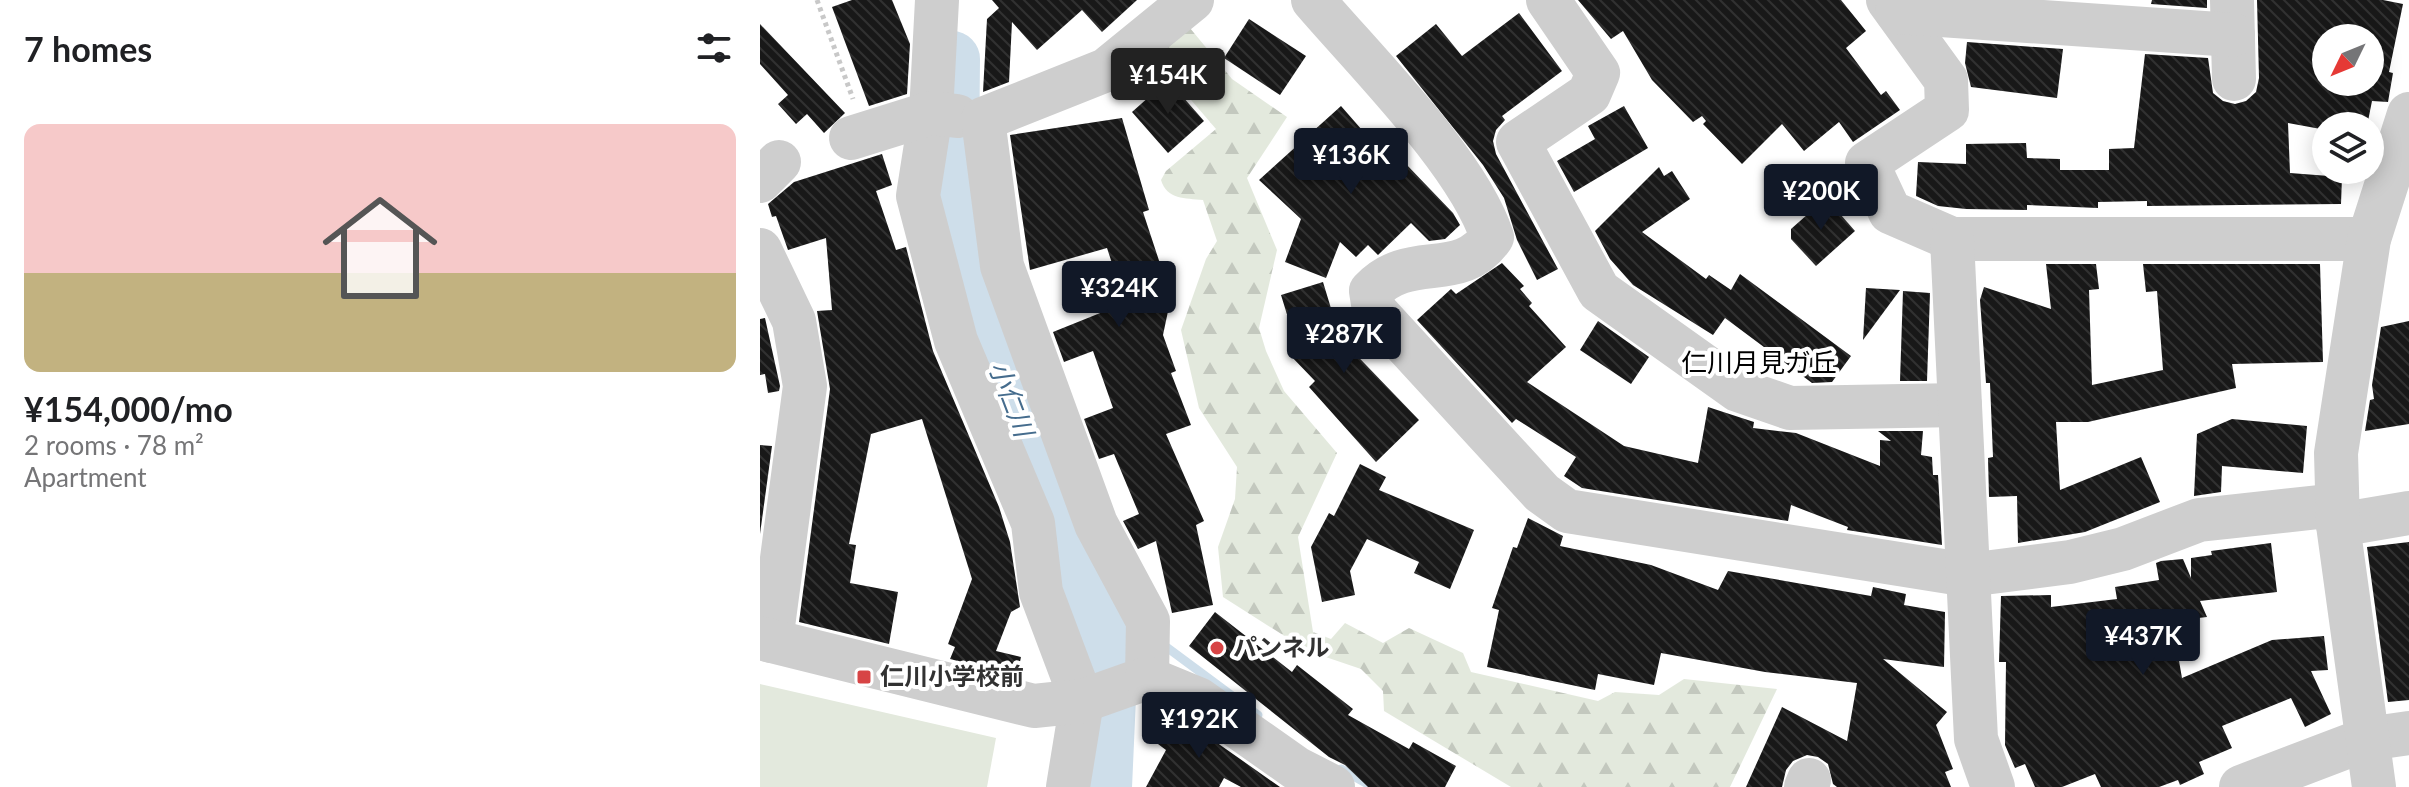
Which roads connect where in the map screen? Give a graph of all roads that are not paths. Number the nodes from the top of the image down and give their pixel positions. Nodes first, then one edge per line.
1 (937, 0) edge
2 (1192, 0) edge
3 (1313, 0) edge
4 (1548, 0) edge
5 (1893, 6) edge
6 (2233, 18) edge
7 (2234, 79) dead end
8 (932, 113) junction
9 (982, 118) junction
10 (859, 136) road end
11 (2406, 136) edge
12 (1952, 239) junction
13 (2369, 239) junction
14 (760, 250) edge
15 (1960, 405) junction
16 (2409, 513) edge
17 (2337, 515) junction
18 (1968, 575) junction
19 (765, 640) edge
20 (1144, 660) junction
21 (1088, 700) junction
22 (2388, 736) edge
23 (1305, 781) edge
24 (1068, 787) edge
25 (1993, 787) edge
26 (2241, 787) edge
27 (2374, 787) edge

1 - 8 street
2 - 9 street
3 - 18 street
4 - 15 street
5 - 6 street
5 - 12 street
6 - 7 street
8 - 9 street
8 - 10 street
8 - 21 street
9 - 20 street
11 - 13 street
12 - 13 street
12 - 15 street
13 - 17 street
14 - 19 street
15 - 18 street
16 - 17 street
17 - 18 street
17 - 22 street
18 - 25 street
19 - 21 street
20 - 21 street
20 - 23 street
21 - 24 street
22 - 26 street
22 - 27 street

